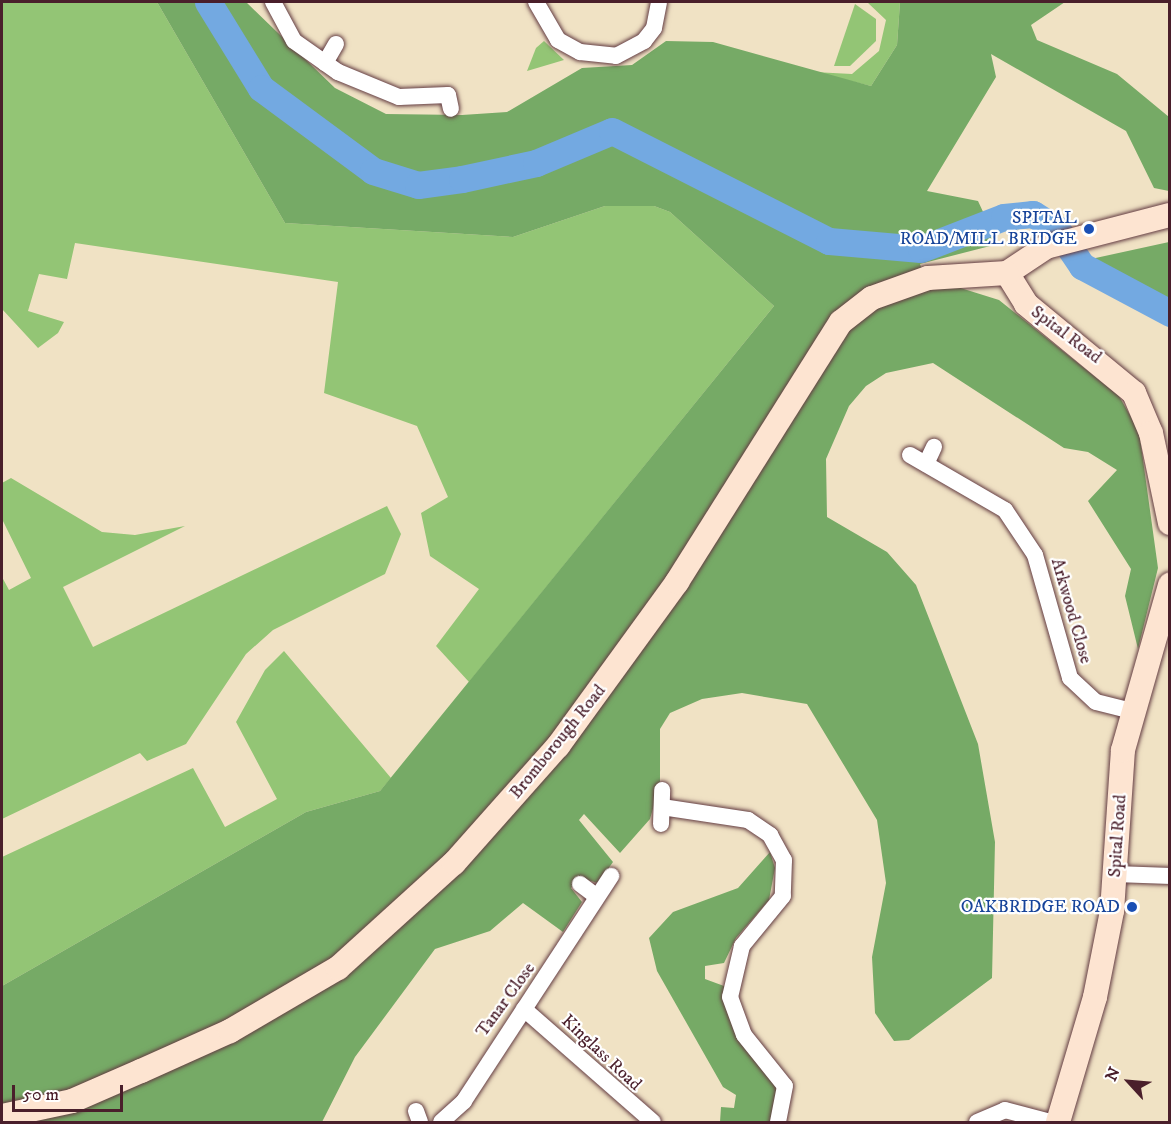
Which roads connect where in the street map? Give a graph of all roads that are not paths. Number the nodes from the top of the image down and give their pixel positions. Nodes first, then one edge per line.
1 (273, 2) edge
2 (536, 2) edge
3 (659, 2) edge
4 (336, 44) dead end
5 (325, 63) junction
6 (451, 109) dead end
7 (1170, 215) edge
8 (1007, 273) junction
9 (934, 447) dead end
10 (910, 455) dead end
11 (926, 464) junction
12 (1170, 523) edge
13 (1170, 585) edge
14 (1132, 711) junction
15 (662, 790) dead end
16 (1116, 874) junction
17 (611, 876) dead end
18 (1170, 876) edge
19 (580, 884) dead end
20 (596, 896) junction
21 (524, 1010) junction
22 (2, 1116) edge
23 (441, 1122) edge
24 (653, 1122) edge
25 (778, 1122) edge
26 (977, 1122) edge
27 (1050, 1122) edge
28 (1059, 1122) edge

1 - 5 street
2 - 3 street
4 - 5 street
5 - 6 street
7 - 8 street
8 - 12 street, Spital Road
8 - 22 street, Bromborough Road
9 - 11 street
10 - 11 street, Arkwood Close
11 - 14 street, Arkwood Close
13 - 14 street, Spital Road
14 - 16 street, Spital Road
15 - 25 street
16 - 18 street
16 - 28 street, Spital Road
17 - 20 street, Tanar Close
19 - 20 street
20 - 21 street, Tanar Close
21 - 23 street, Tanar Close
21 - 24 street, Kinglass Road
26 - 27 street

